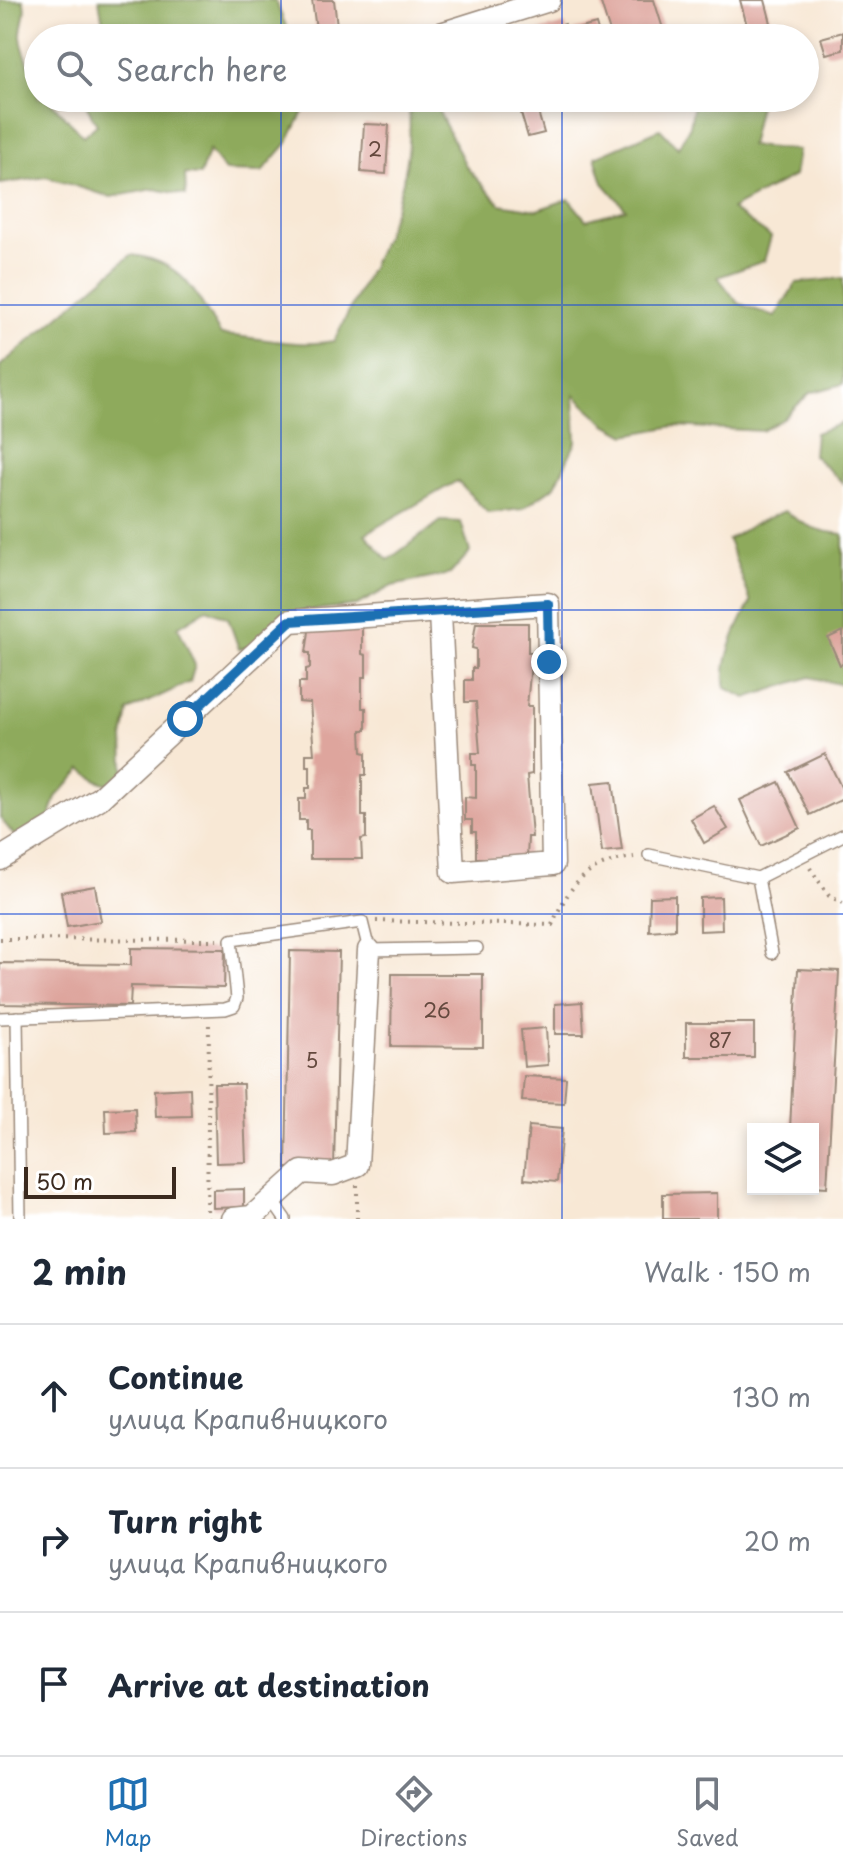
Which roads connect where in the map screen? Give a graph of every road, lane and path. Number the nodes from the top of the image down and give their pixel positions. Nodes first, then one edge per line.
1 (549, 0) edge
2 (473, 24) edge
3 (440, 613) junction
4 (843, 835) edge
5 (649, 855) joint
6 (803, 858) junction
7 (0, 859) edge
8 (758, 878) junction
9 (843, 903) edge
10 (372, 921) dead end
11 (0, 939) edge
12 (231, 940) junction
13 (477, 948) dead end
14 (369, 950) junction
15 (772, 953) dead end
16 (209, 1009) junction
17 (17, 1017) junction
18 (0, 1018) edge
19 (357, 1165) junction
20 (271, 1199) junction
21 (20, 1219) edge
22 (207, 1219) edge
23 (233, 1219) edge
24 (285, 1219) edge
25 (357, 1219) edge

1 - 2 street
3 - 3 street
3 - 7 street
4 - 6 lane
5 - 8 lane
5 - 10 path
6 - 8 lane
6 - 9 path
8 - 15 lane
11 - 12 path
12 - 14 lane
12 - 16 lane
13 - 14 lane
14 - 19 street
16 - 17 lane
16 - 22 path
17 - 18 lane
17 - 21 lane
19 - 20 street
19 - 25 path
20 - 23 street
20 - 24 lane

